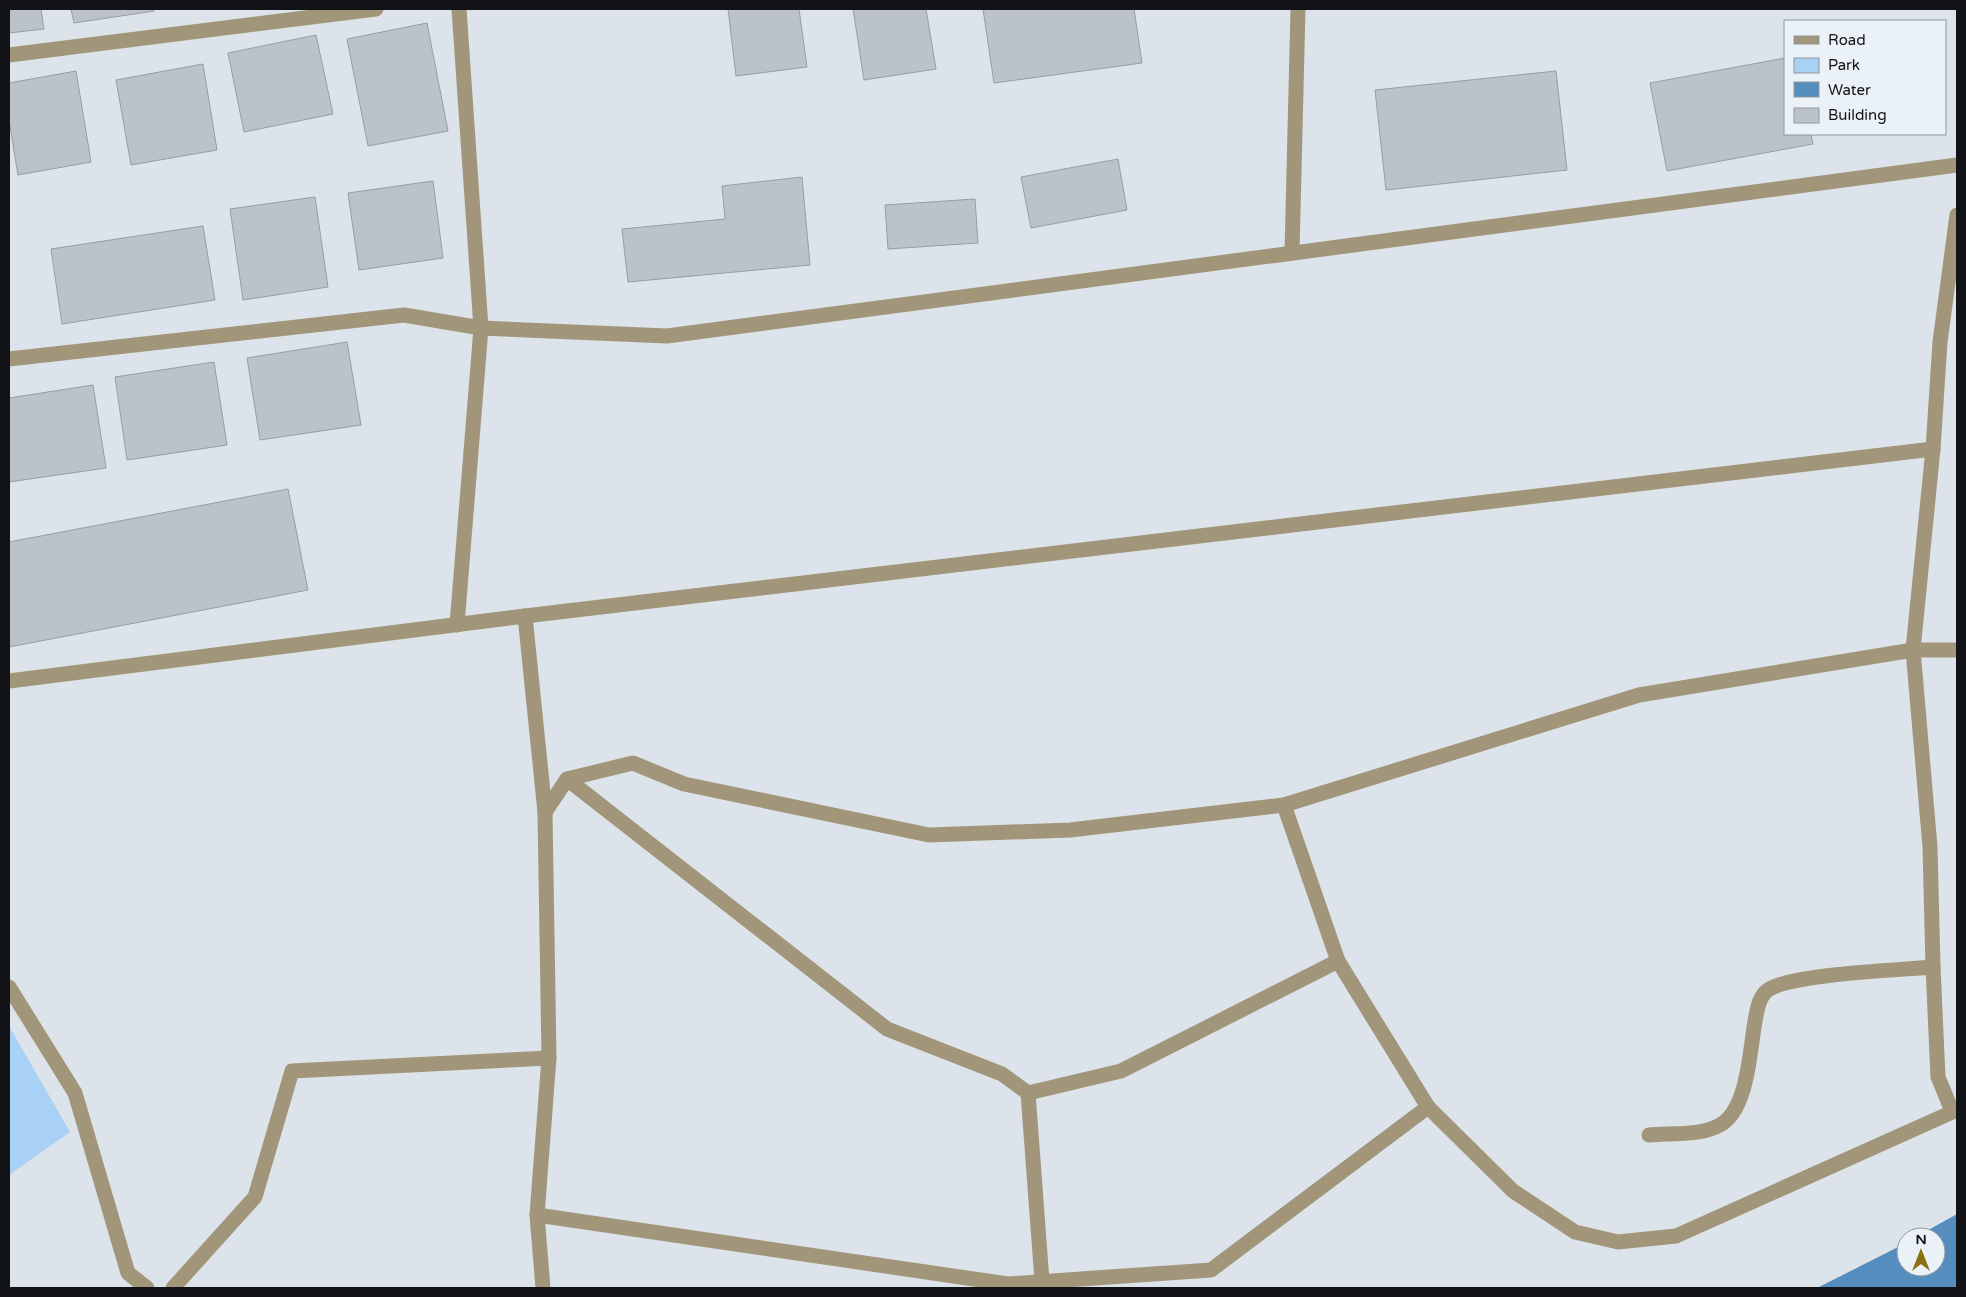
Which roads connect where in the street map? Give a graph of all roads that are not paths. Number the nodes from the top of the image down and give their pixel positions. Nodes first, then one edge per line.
1 (376, 9) edge
2 (459, 9) edge
3 (1298, 9) edge
4 (9, 55) edge
5 (1957, 165) edge
6 (1957, 216) edge
7 (1292, 252) junction
8 (481, 328) junction
9 (9, 359) edge
10 (1933, 450) junction
11 (525, 616) junction
12 (457, 625) junction
13 (1913, 650) junction
14 (1957, 650) edge
15 (9, 681) edge
16 (566, 780) junction
17 (1284, 805) junction
18 (545, 812) junction
19 (1338, 962) junction
20 (1933, 967) junction
21 (9, 987) edge
22 (549, 1058) junction
23 (1028, 1093) junction
24 (1428, 1107) junction
25 (1955, 1110) edge
26 (1649, 1135) dead end
27 (537, 1215) junction
28 (1042, 1281) junction
29 (147, 1288) edge
30 (173, 1288) edge
31 (543, 1288) edge

1 - 4 street
2 - 8 street
3 - 7 street
5 - 7 street
6 - 10 street
7 - 8 street
8 - 9 street
8 - 12 street
10 - 11 street
10 - 13 street
11 - 12 street
11 - 18 street
12 - 15 street
13 - 14 street
13 - 17 street
13 - 20 street
16 - 17 street
16 - 18 street
16 - 23 street
17 - 19 street
18 - 22 street
19 - 23 street
19 - 24 street
20 - 25 street
20 - 26 street
21 - 29 street
22 - 27 street
22 - 30 street
23 - 28 street
24 - 25 street
24 - 28 street
27 - 28 street
27 - 31 street

